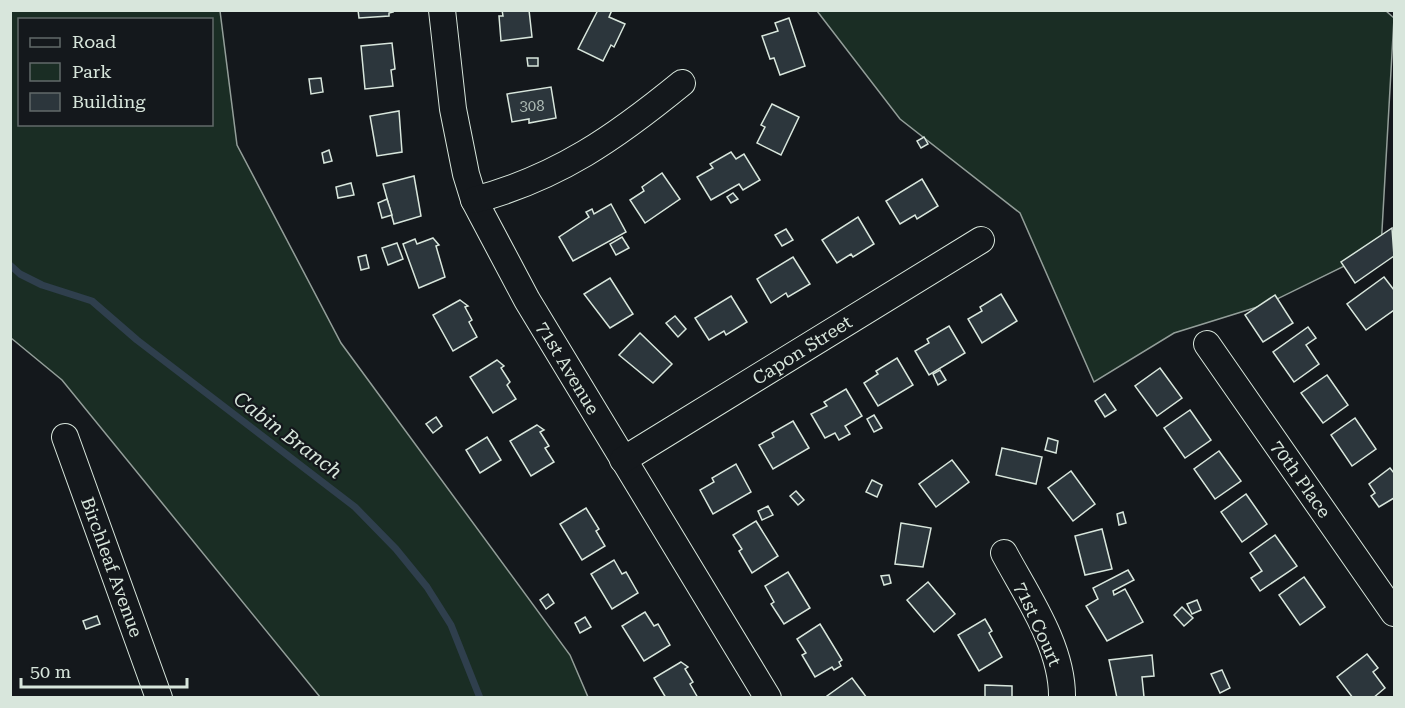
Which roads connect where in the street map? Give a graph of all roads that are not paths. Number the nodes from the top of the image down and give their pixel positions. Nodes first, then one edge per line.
1 (442, 10) edge
2 (682, 83) dead end
3 (474, 200) junction
4 (981, 240) dead end
5 (1207, 344) dead end
6 (65, 437) dead end
7 (623, 460) junction
8 (1004, 553) dead end
9 (1395, 613) edge
10 (159, 698) edge
11 (768, 698) edge
12 (1062, 698) edge

1 - 3 street, 71st Avenue
2 - 3 street
3 - 7 street, 71st Avenue
4 - 7 street, Capon Street
5 - 9 street, 70th Place
6 - 10 street, Birchleaf Avenue
7 - 11 street, 71st Avenue
8 - 12 street, 71st Court

